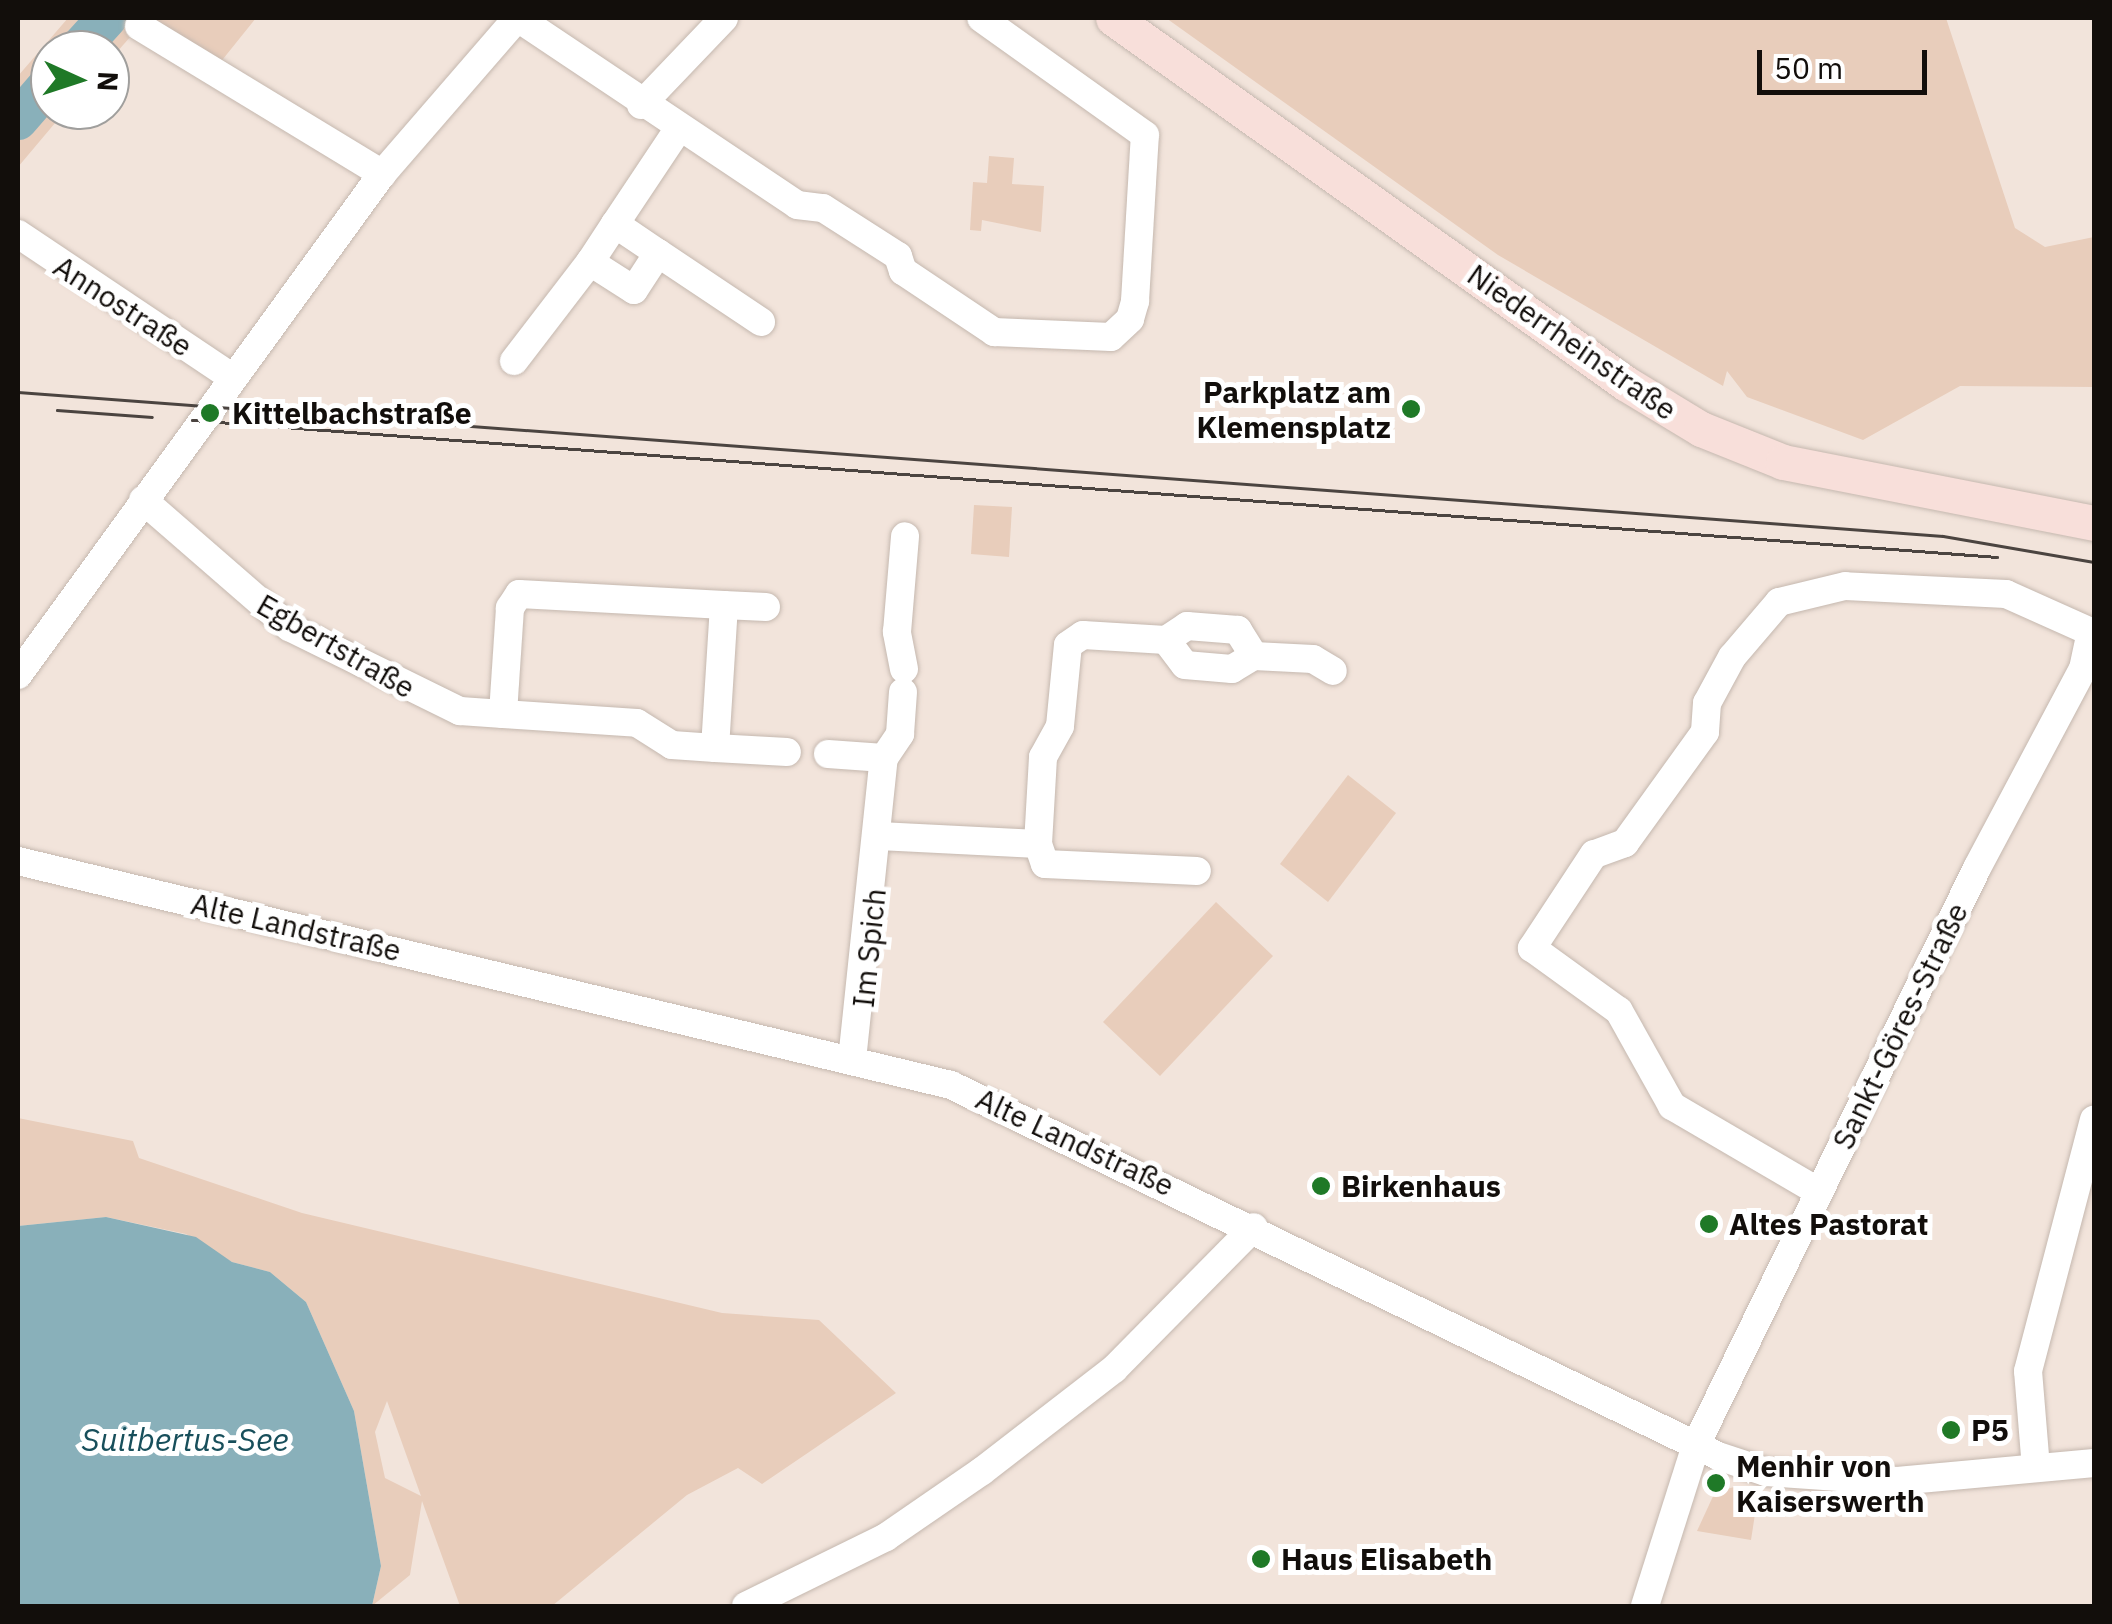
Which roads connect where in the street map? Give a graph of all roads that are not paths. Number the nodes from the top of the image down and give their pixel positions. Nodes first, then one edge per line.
1 (518, 18) edge
2 (724, 18) edge
3 (980, 18) edge
4 (1113, 18) edge
5 (139, 26) dead end
6 (641, 104) junction
7 (679, 128) junction
8 (382, 174) junction
9 (615, 224) junction
10 (18, 234) edge
11 (658, 252) junction
12 (590, 262) junction
13 (761, 322) dead end
14 (514, 360) dead end
15 (230, 376) junction
16 (143, 500) junction
17 (2094, 523) edge
18 (904, 536) dead end
19 (724, 606) junction
20 (766, 607) dead end
21 (1166, 640) junction
22 (1254, 656) junction
23 (1333, 672) dead end
24 (18, 675) edge
25 (503, 714) junction
26 (715, 748) junction
27 (787, 752) dead end
28 (828, 754) dead end
29 (884, 758) junction
30 (880, 836) junction
31 (1038, 844) junction
32 (18, 861) edge
33 (1197, 872) dead end
34 (852, 1060) junction
35 (2094, 1120) edge
36 (1819, 1192) junction
37 (1254, 1228) junction
38 (1696, 1446) junction
39 (2094, 1464) edge
40 (2036, 1468) junction
41 (746, 1606) edge
42 (1645, 1606) edge

1 - 6 street
1 - 8 street
2 - 6 street
3 - 7 street
4 - 17 main road, Niederrheinstraße
5 - 8 street
6 - 7 street
7 - 9 street
8 - 15 street
9 - 11 street
9 - 12 street
10 - 15 street, Annostraße
11 - 12 street
11 - 13 street
12 - 14 street
15 - 16 street
16 - 24 street
16 - 25 street, Egbertstraße
18 - 29 street, Im Spich
19 - 20 street
19 - 25 street
19 - 26 street
21 - 22 street
21 - 22 street
21 - 31 street
22 - 23 street
25 - 26 street, Egbertstraße
26 - 27 street, Egbertstraße
28 - 29 street
29 - 30 street, Im Spich
30 - 31 street
30 - 34 street, Im Spich
31 - 33 street
32 - 34 street, Alte Landstraße
34 - 37 street, Alte Landstraße
35 - 40 street
36 - 36 street, Sankt-Göres-Straße
36 - 38 street, Sankt-Göres-Straße
37 - 38 street, Alte Landstraße
37 - 41 street
38 - 40 street, Alte Landstraße
38 - 42 street, Sankt-Göres-Straße
39 - 40 street, Alte Landstraße

